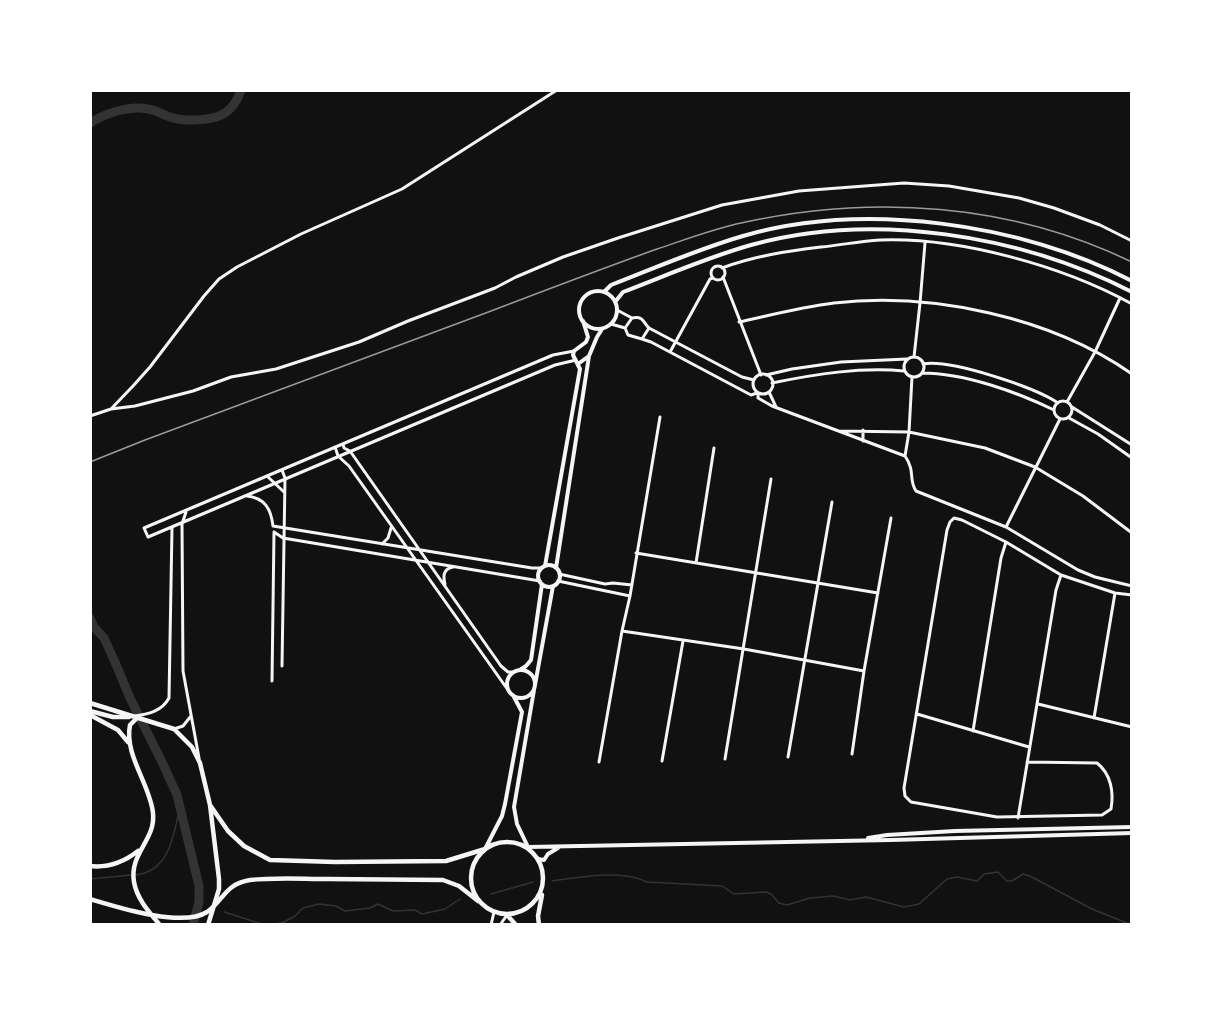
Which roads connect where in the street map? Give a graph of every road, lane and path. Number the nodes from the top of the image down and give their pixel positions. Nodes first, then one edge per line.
1 (556, 90) edge
2 (929, 222) junction
3 (928, 232) junction
4 (1132, 241) edge
5 (925, 243) junction
6 (709, 248) junction
7 (712, 259) junction
8 (722, 268) junction
9 (723, 277) junction
10 (713, 278) junction
11 (1130, 280) edge
12 (1122, 287) junction
13 (604, 292) junction
14 (1132, 292) edge
15 (1120, 298) junction
16 (615, 302) junction
17 (921, 303) junction
18 (1132, 304) edge
19 (617, 310) junction
20 (632, 318) junction
21 (583, 321) junction
22 (740, 322) junction
23 (611, 324) junction
24 (625, 328) junction
25 (649, 328) junction
26 (602, 329) junction
27 (642, 339) junction
28 (675, 343) junction
29 (574, 351) junction
30 (670, 352) junction
31 (1095, 352) junction
32 (553, 355) junction
33 (589, 356) junction
34 (914, 357) junction
35 (907, 359) junction
36 (577, 362) junction
37 (555, 364) junction
38 (923, 364) junction
39 (904, 371) junction
40 (922, 373) junction
41 (1132, 374) edge
42 (761, 375) junction
43 (766, 375) junction
44 (912, 377) junction
45 (754, 380) junction
46 (772, 383) junction
47 (769, 392) junction
48 (758, 393) junction
49 (1067, 402) junction
50 (1058, 403) junction
51 (1072, 407) junction
52 (777, 408) junction
53 (111, 409) junction
54 (1054, 410) junction
55 (90, 416) edge
56 (660, 417) dead end
57 (1069, 418) junction
58 (1060, 419) junction
59 (863, 430) junction
60 (838, 431) junction
61 (909, 432) junction
62 (352, 440) junction
63 (863, 441) junction
64 (343, 444) junction
65 (1132, 446) edge
66 (335, 447) junction
67 (714, 448) dead end
68 (354, 449) junction
69 (350, 451) junction
70 (338, 456) junction
71 (905, 456) junction
72 (1132, 458) edge
73 (357, 462) junction
74 (349, 466) junction
75 (1035, 466) junction
76 (282, 469) junction
77 (267, 476) junction
78 (285, 478) junction
79 (771, 479) dead end
80 (257, 480) junction
81 (274, 483) junction
82 (261, 489) junction
83 (284, 492) junction
84 (245, 496) junction
85 (831, 502) dead end
86 (186, 511) junction
87 (891, 519) dead end
88 (182, 524) junction
89 (273, 526) junction
90 (391, 526) junction
91 (283, 527) junction
92 (404, 527) junction
93 (1006, 527) junction
94 (172, 528) junction
95 (274, 532) junction
96 (314, 532) junction
97 (1132, 532) edge
98 (398, 535) junction
99 (284, 538) junction
100 (313, 542) junction
101 (375, 542) junction
102 (1006, 542) junction
103 (382, 544) junction
104 (394, 546) junction
105 (406, 548) junction
106 (419, 550) junction
107 (371, 552) junction
108 (636, 553) junction
109 (444, 554) junction
110 (394, 555) junction
111 (416, 559) junction
112 (427, 561) junction
113 (696, 563) junction
114 (442, 564) junction
115 (457, 566) junction
116 (543, 567) junction
117 (556, 568) junction
118 (434, 570) junction
119 (756, 573) junction
120 (559, 574) junction
121 (427, 575) junction
122 (1062, 575) junction
123 (558, 581) junction
124 (541, 583) junction
125 (605, 584) junction
126 (818, 584) junction
127 (632, 585) junction
128 (553, 586) junction
129 (1132, 586) edge
130 (447, 589) junction
131 (604, 591) junction
132 (878, 593) junction
133 (1115, 593) junction
134 (1132, 595) edge
135 (630, 596) junction
136 (622, 631) junction
137 (683, 641) junction
138 (744, 649) junction
139 (804, 660) junction
140 (282, 666) dead end
141 (520, 670) junction
142 (864, 671) junction
143 (514, 672) junction
144 (272, 681) dead end
145 (534, 687) junction
146 (508, 690) junction
147 (514, 697) junction
148 (90, 702) edge
149 (1038, 704) junction
150 (90, 713) edge
151 (192, 714) junction
152 (917, 714) junction
153 (135, 717) junction
154 (1094, 718) junction
155 (1132, 727) edge
156 (174, 729) junction
157 (973, 731) junction
158 (130, 744) junction
159 (1029, 747) junction
160 (852, 754) dead end
161 (788, 757) dead end
162 (725, 759) dead end
163 (662, 760) dead end
164 (600, 762) dead end
165 (1027, 762) junction
166 (200, 763) junction
167 (210, 805) junction
168 (1018, 818) junction
169 (1132, 827) edge
170 (1132, 833) edge
171 (858, 840) junction
172 (528, 847) junction
173 (561, 847) junction
174 (140, 849) junction
175 (485, 849) junction
176 (538, 859) junction
177 (90, 866) edge
178 (543, 891) junction
179 (90, 900) edge
180 (478, 901) junction
181 (211, 909) junction
182 (494, 912) junction
183 (507, 915) junction
184 (152, 916) junction
185 (160, 925) edge
186 (208, 925) edge
187 (491, 925) edge
188 (500, 925) edge
189 (516, 925) edge
190 (539, 925) edge

1 - 53 street
2 - 3 street
2 - 6 street
2 - 11 street
3 - 7 street
3 - 12 street
4 - 53 street
5 - 8 street
5 - 15 street
5 - 17 street
6 - 7 street
6 - 13 street
7 - 16 street
8 - 9 street
8 - 10 street
9 - 10 street
9 - 22 street
10 - 28 street
11 - 12 street
12 - 14 street
13 - 16 street
13 - 21 street
15 - 18 street
15 - 31 street
16 - 19 street
17 - 22 street
17 - 31 street
17 - 34 street
19 - 20 street
19 - 23 street
20 - 24 street
20 - 25 street
21 - 26 street
21 - 29 street
22 - 42 street
23 - 24 street
23 - 26 street
24 - 27 street
25 - 27 street
25 - 28 street
26 - 33 street
27 - 30 street
28 - 30 street
28 - 45 street
29 - 32 street
29 - 36 street
30 - 48 street
31 - 41 street
31 - 49 street
32 - 37 street
32 - 62 street
33 - 36 street
33 - 117 street
34 - 35 street
34 - 38 street
35 - 39 street
35 - 43 street
36 - 37 street
36 - 116 street
37 - 68 street
38 - 40 street
38 - 50 street
39 - 44 street
39 - 46 street
40 - 44 street
40 - 54 street
42 - 43 street
42 - 45 street
43 - 46 street
44 - 61 street
45 - 48 street
46 - 47 street
47 - 48 street
47 - 52 street
48 - 52 street
49 - 50 street
49 - 51 street
50 - 54 street
51 - 57 street
51 - 65 street
52 - 60 street
53 - 55 street
54 - 58 street
56 - 108 street
57 - 58 street
57 - 72 street
58 - 75 street
59 - 60 street
59 - 61 street
59 - 63 street
60 - 63 street
61 - 71 street
61 - 75 street
62 - 64 street
62 - 68 street
63 - 71 street
64 - 66 street
64 - 69 street
66 - 70 street
66 - 76 street
67 - 113 street
68 - 69 street
69 - 70 street
69 - 73 street
70 - 74 street
70 - 78 street
71 - 93 street
73 - 74 street
73 - 92 street
74 - 90 street
75 - 93 street
75 - 97 street
76 - 77 street
76 - 78 street
77 - 80 street
77 - 81 street
78 - 81 street
78 - 83 street
79 - 119 street
80 - 82 street
80 - 86 street
81 - 82 street
81 - 83 street
82 - 84 street
83 - 91 street
84 - 88 street
84 - 89 street
85 - 126 street
86 - 88 street
86 - 94 street
87 - 132 street
88 - 94 street
88 - 151 street
89 - 91 street
89 - 95 street
90 - 98 street
90 - 103 street
91 - 96 street
91 - 99 street
92 - 98 street
92 - 106 street
93 - 129 street
94 - 153 street
95 - 99 street
95 - 144 street
96 - 100 street
96 - 101 street
98 - 105 street
99 - 100 street
99 - 140 street
100 - 107 street
101 - 103 street
101 - 107 street
102 - 122 street
102 - 152 street
102 - 157 street
103 - 104 street
104 - 105 street
104 - 110 street
105 - 106 street
105 - 111 street
106 - 109 street
106 - 112 street
107 - 110 street
108 - 113 street
108 - 127 street
109 - 114 street
109 - 116 street
110 - 111 street
111 - 112 street
111 - 121 street
112 - 114 street
112 - 118 street
113 - 119 street
114 - 115 street
115 - 124 street
115 - 130 street
116 - 117 street
116 - 124 street
117 - 120 street
118 - 121 street
118 - 130 street
119 - 126 street
119 - 138 street
120 - 123 street
120 - 125 street
121 - 146 street
122 - 133 street
122 - 149 street
123 - 128 street
123 - 131 street
124 - 128 street
124 - 141 street
125 - 127 street
125 - 131 street
126 - 132 street
126 - 139 street
127 - 135 street
128 - 145 street
130 - 143 street
131 - 135 street
132 - 142 street
133 - 134 street
133 - 154 street
135 - 136 street
136 - 137 street
136 - 164 street
137 - 138 street
137 - 163 street
138 - 139 street
138 - 162 street
139 - 142 street
139 - 161 street
141 - 143 street
141 - 145 street
142 - 160 street
143 - 146 street
145 - 147 street
145 - 172 street
146 - 147 street
147 - 175 street
148 - 153 main road
149 - 154 street
149 - 159 street
150 - 153 main road
150 - 158 main road
151 - 156 street
151 - 166 street
152 - 157 street
152 - 168 street
153 - 156 main road
153 - 158 main road
154 - 155 street
156 - 166 main road
157 - 159 street
158 - 174 main road
159 - 165 street
165 - 168 street
165 - 168 street
166 - 167 main road
167 - 175 main road
167 - 181 main road
169 - 171 street
170 - 171 street
171 - 173 street
172 - 173 street
172 - 175 main road
172 - 176 main road
173 - 176 street
174 - 177 main road
174 - 184 main road
175 - 180 main road
176 - 178 main road
178 - 183 main road
178 - 190 main road
179 - 184 main road
180 - 181 main road
180 - 182 main road
181 - 184 main road
181 - 186 main road
182 - 183 main road
182 - 187 street
183 - 188 street
183 - 189 main road
184 - 185 main road

